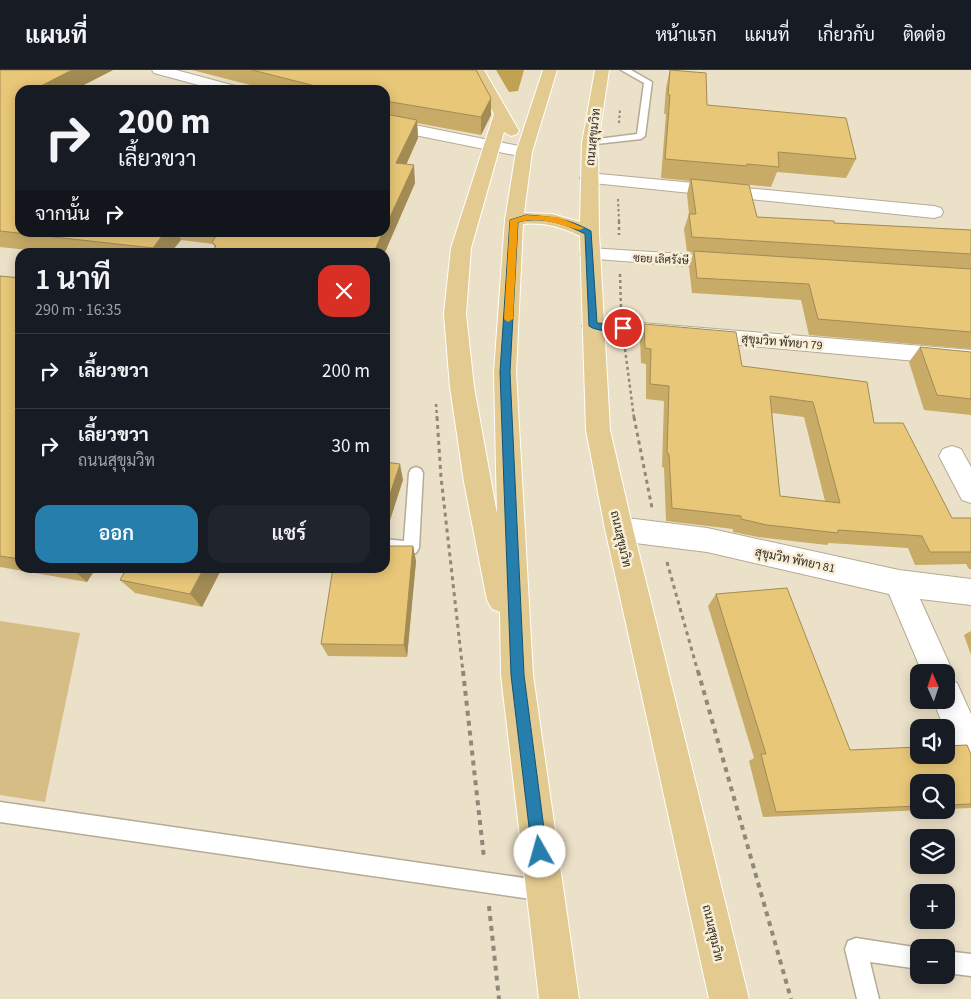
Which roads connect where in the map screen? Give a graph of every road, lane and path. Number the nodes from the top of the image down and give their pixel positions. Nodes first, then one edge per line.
1 (159, 70) edge
2 (477, 70) edge
3 (550, 70) edge
4 (602, 70) edge
5 (625, 70) edge
6 (215, 85) edge
7 (501, 115) junction
8 (390, 125) edge
9 (590, 143) junction
10 (491, 145) junction
11 (524, 152) junction
12 (589, 178) junction
13 (934, 212) dead end
14 (514, 220) junction
15 (589, 244) junction
16 (746, 264) edge
17 (593, 326) junction
18 (971, 358) edge
19 (435, 398) dead end
20 (952, 456) dead end
21 (416, 473) dead end
22 (971, 492) edge
23 (619, 529) junction
24 (390, 546) edge
25 (899, 583) junction
26 (971, 592) edge
27 (934, 664) edge
28 (517, 675) junction
29 (952, 709) edge
30 (971, 752) edge
31 (0, 812) edge
32 (486, 883) junction
33 (545, 891) junction
34 (910, 957) edge
35 (955, 963) edge
36 (971, 965) edge
37 (499, 999) edge
38 (559, 999) edge
39 (728, 999) edge
40 (868, 999) edge

1 - 6 street
2 - 7 highway
3 - 11 highway
4 - 9 highway, ถนนสุขุมวิท
5 - 9 lane
7 - 10 highway
7 - 11 highway
8 - 10 street
9 - 12 highway, ถนนสุขุมวิท
10 - 11 street
10 - 28 highway
11 - 14 highway
12 - 13 street
12 - 15 highway, ถนนสุขุมวิท
14 - 15 highway
14 - 28 highway
15 - 16 street, ซอย เลิศรังษี
15 - 17 highway, ถนนสุขุมวิท
17 - 18 street, สุขุมวิท พัทยา 79
17 - 23 highway, ถนนสุขุมวิท
19 - 32 path
20 - 22 street
21 - 24 lane
23 - 25 street, สุขุมวิท พัทยา 81
23 - 39 highway, ถนนสุขุมวิท
25 - 26 street, สุขุมวิท พัทยา 81
25 - 27 street
28 - 33 highway
29 - 30 street
31 - 32 lane
32 - 33 lane
32 - 37 path
33 - 38 highway
34 - 40 lane
35 - 36 lane

